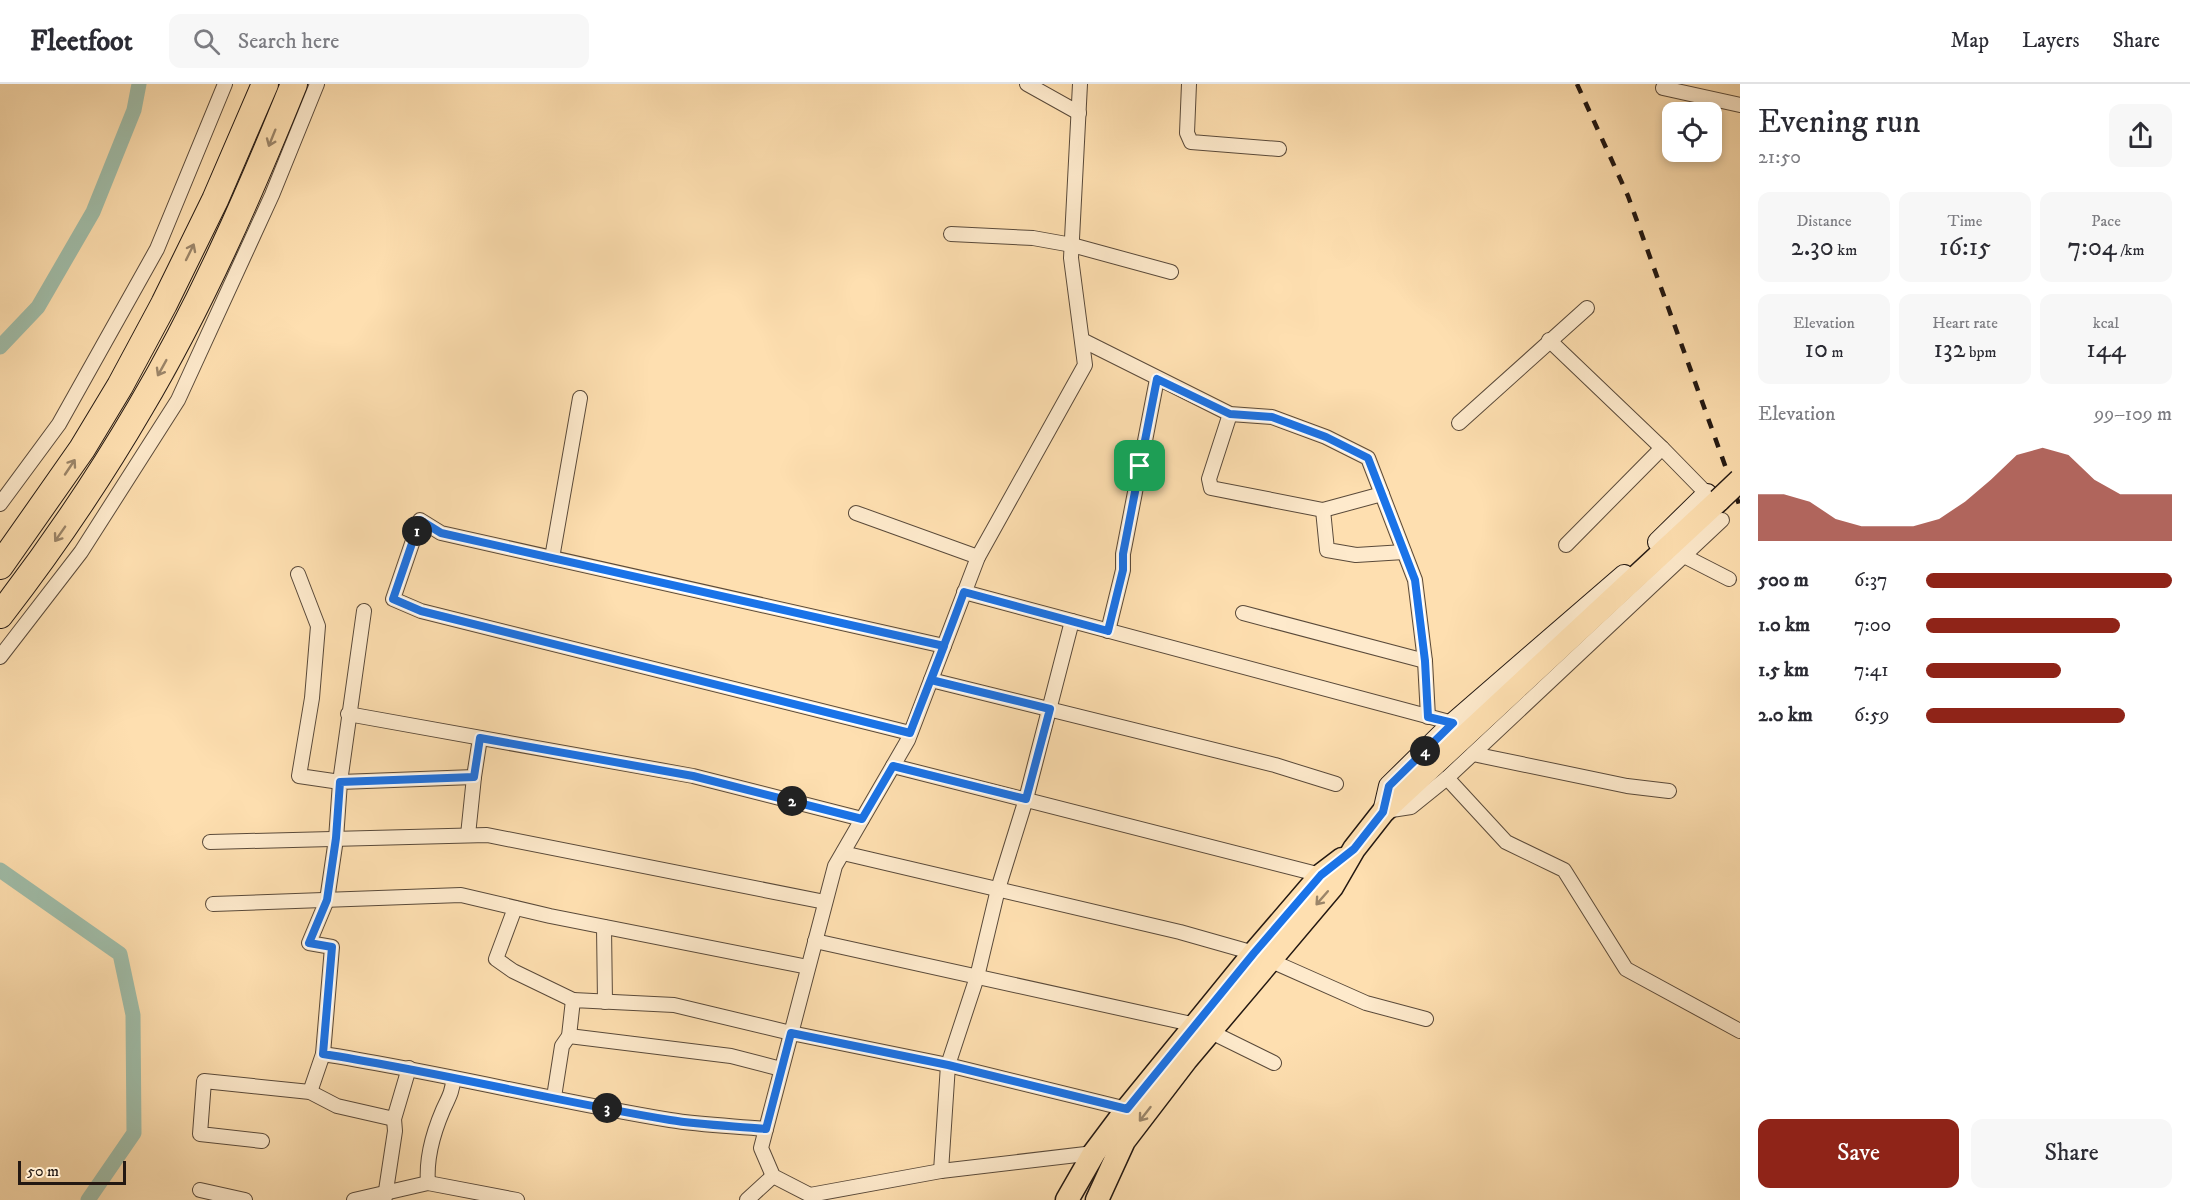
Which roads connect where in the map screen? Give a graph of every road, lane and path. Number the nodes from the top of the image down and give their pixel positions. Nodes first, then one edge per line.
1 (225, 84) edge
2 (264, 84) edge
3 (294, 84) edge
4 (317, 84) edge
5 (1027, 84) edge
6 (1080, 84) edge
7 (1189, 84) edge
8 (1663, 88) dead end
9 (1740, 105) edge
10 (1079, 113) junction
11 (1279, 149) dead end
12 (951, 234) dead end
13 (1072, 246) junction
14 (1171, 272) dead end
15 (1587, 308) dead end
16 (1082, 340) junction
17 (1549, 340) junction
18 (1157, 379) junction
19 (580, 398) dead end
20 (1230, 414) junction
21 (1459, 423) dead end
22 (1662, 448) junction
23 (1740, 480) edge
24 (1382, 494) junction
25 (0, 504) edge
26 (1716, 505) junction
27 (1323, 510) junction
28 (856, 513) dead end
29 (1566, 545) dead end
30 (1404, 552) junction
31 (1684, 556) junction
32 (978, 557) junction
33 (552, 558) junction
34 (0, 566) edge
35 (298, 574) dead end
36 (1729, 579) dead end
37 (964, 592) junction
38 (364, 611) dead end
39 (1243, 613) dead end
40 (0, 615) edge
41 (1072, 621) junction
42 (1108, 631) junction
43 (944, 646) junction
44 (0, 657) edge
45 (1425, 661) junction
46 (931, 680) junction
47 (1050, 709) junction
48 (348, 714) junction
49 (1428, 717) junction
50 (1453, 723) junction
51 (910, 733) junction
52 (480, 738) junction
53 (1473, 754) junction
54 (893, 766) junction
55 (474, 777) junction
56 (1447, 778) junction
57 (340, 782) junction
58 (1336, 784) dead end
59 (1669, 791) dead end
60 (1026, 799) junction
61 (1389, 805) junction
62 (862, 819) junction
63 (468, 835) junction
64 (336, 838) junction
65 (210, 842) dead end
66 (1354, 849) junction
67 (843, 853) junction
68 (1321, 875) junction
69 (998, 889) junction
70 (327, 900) junction
71 (825, 902) junction
72 (213, 904) dead end
73 (515, 908) junction
74 (604, 927) junction
75 (815, 940) junction
76 (1262, 957) junction
77 (808, 967) junction
78 (977, 977) junction
79 (573, 1000) junction
80 (605, 1002) junction
81 (1426, 1019) dead end
82 (1203, 1029) junction
83 (1740, 1031) edge
84 (791, 1033) junction
85 (568, 1036) junction
86 (323, 1054) junction
87 (1274, 1062) dead end
88 (948, 1065) junction
89 (409, 1068) junction
90 (781, 1069) junction
91 (453, 1079) junction
92 (310, 1092) junction
93 (554, 1097) junction
94 (1127, 1109) junction
95 (394, 1119) junction
96 (766, 1129) junction
97 (262, 1141) dead end
98 (1094, 1153) junction
99 (941, 1171) junction
100 (773, 1176) junction
101 (428, 1183) junction
102 (200, 1190) dead end
103 (386, 1196) edge
104 (245, 1200) edge
105 (354, 1200) edge
106 (517, 1200) edge
107 (747, 1200) edge
108 (1067, 1200) edge
109 (1097, 1200) edge

1 - 25 street
34 -> 2 highway
3 -> 40 highway
4 - 44 street
5 - 10 street
6 - 10 street
7 - 11 street
8 - 9 street
10 - 13 street
12 - 13 street
13 - 14 street
13 - 16 street
15 - 17 street
16 - 18 street
16 - 32 street
17 - 21 street
17 - 22 street
18 - 20 street
18 - 42 street
19 - 33 street
20 - 24 street
20 - 27 street
22 - 26 street
22 - 29 street
23 - 26 main road, bridge
24 - 27 street
24 - 30 street
26 - 31 street
26 - 50 street
26 - 61 main road
27 - 30 street
28 - 32 street
30 - 45 street
31 - 36 street
31 - 53 street
32 - 37 street
33 - 43 street
33 - 51 street
35 - 57 street
37 - 41 street
37 - 43 street
38 - 48 street
39 - 45 street
41 - 42 street
41 - 47 street
42 - 49 street
43 - 46 street
45 - 49 street
46 - 47 street
46 - 51 street
47 - 58 street
47 - 60 street
48 - 52 street
48 - 57 street
49 - 50 street
50 - 61 street
51 - 54 street
52 - 55 street
52 - 62 street
53 - 56 street
53 - 59 street
54 - 60 street
54 - 62 street
55 - 57 street
55 - 63 street
56 - 61 street
56 - 83 street
57 - 64 street
60 - 68 street
60 - 69 street
61 - 66 main road
62 - 67 street
63 - 64 street
63 - 71 street
64 - 65 street
64 - 70 street
66 - 68 main road
66 -> 76 main road
67 - 69 street
67 - 71 street
68 - 76 main road
69 - 76 street
69 - 78 street
70 - 72 street
70 - 73 street
70 - 86 street
71 - 75 street
73 - 74 street
73 - 79 street
74 - 77 street
74 - 80 street
75 - 77 street
75 - 78 street
76 - 81 street
76 - 82 main road
77 - 84 street
78 - 82 street
78 - 88 street
79 - 80 street
79 - 85 street
80 - 84 street
82 - 87 street
82 - 94 main road
82 -> 109 main road
84 - 88 street
84 - 90 street
85 - 90 street
85 - 93 street
86 - 89 street
86 - 92 street
88 - 94 street
88 - 99 street
89 - 91 street
89 - 95 street
90 - 96 street
91 - 93 street
91 - 101 street
92 - 95 street
92 - 97 street
93 - 96 street
94 - 98 main road
95 - 103 street
96 - 100 street
98 - 99 street
98 - 108 main road
99 - 100 street
100 - 107 street
101 - 103 street
101 - 106 street
102 - 104 street
103 - 105 street

